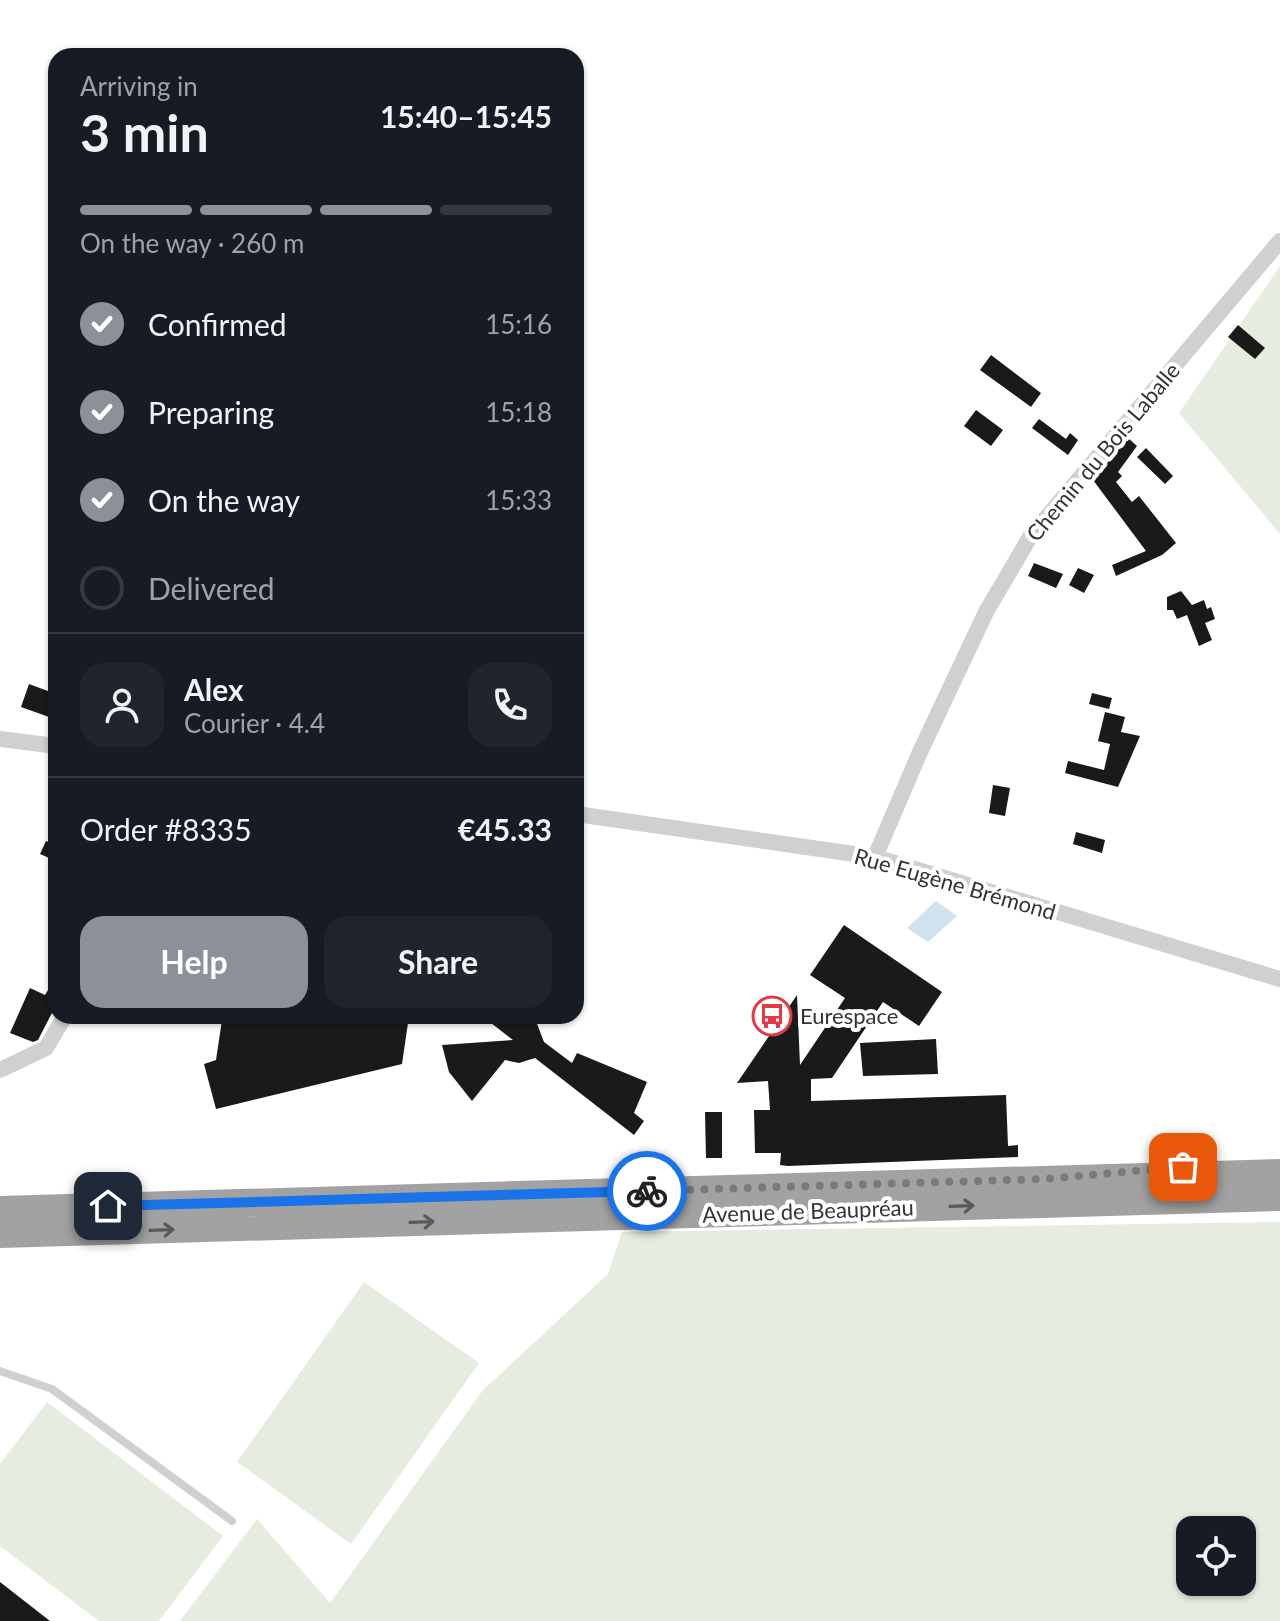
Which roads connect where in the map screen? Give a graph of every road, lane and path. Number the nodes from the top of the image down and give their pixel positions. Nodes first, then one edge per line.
1 (1280, 241) edge
2 (0, 739) edge
3 (48, 745) edge
4 (584, 815) edge
5 (875, 857) junction
6 (1280, 979) edge
7 (60, 1024) edge
8 (0, 1070) edge
9 (1280, 1164) edge
10 (1280, 1173) edge
11 (1044, 1179) junction
12 (1280, 1197) edge
13 (0, 1202) edge
14 (1092, 1202) junction
15 (81, 1207) junction
16 (1280, 1208) edge
17 (0, 1210) edge
18 (0, 1234) edge
19 (0, 1371) edge
20 (232, 1521) dead end

1 - 5 street, Chemin du Bois Laballe
2 - 3 street
4 - 5 street, Rue Eugène Brémond
5 - 6 street, Rue Eugène Brémond
7 - 8 street
9 - 11 street
10 - 11 highway, Avenue de Beaupréau
11 - 15 highway, Avenue de Beaupréau
12 - 14 highway, Avenue de Beaupréau
13 - 15 highway
14 - 16 street
18 -> 14 highway, Avenue de Beaupréau
15 - 17 highway, Avenue de Beaupréau
19 - 20 lane

